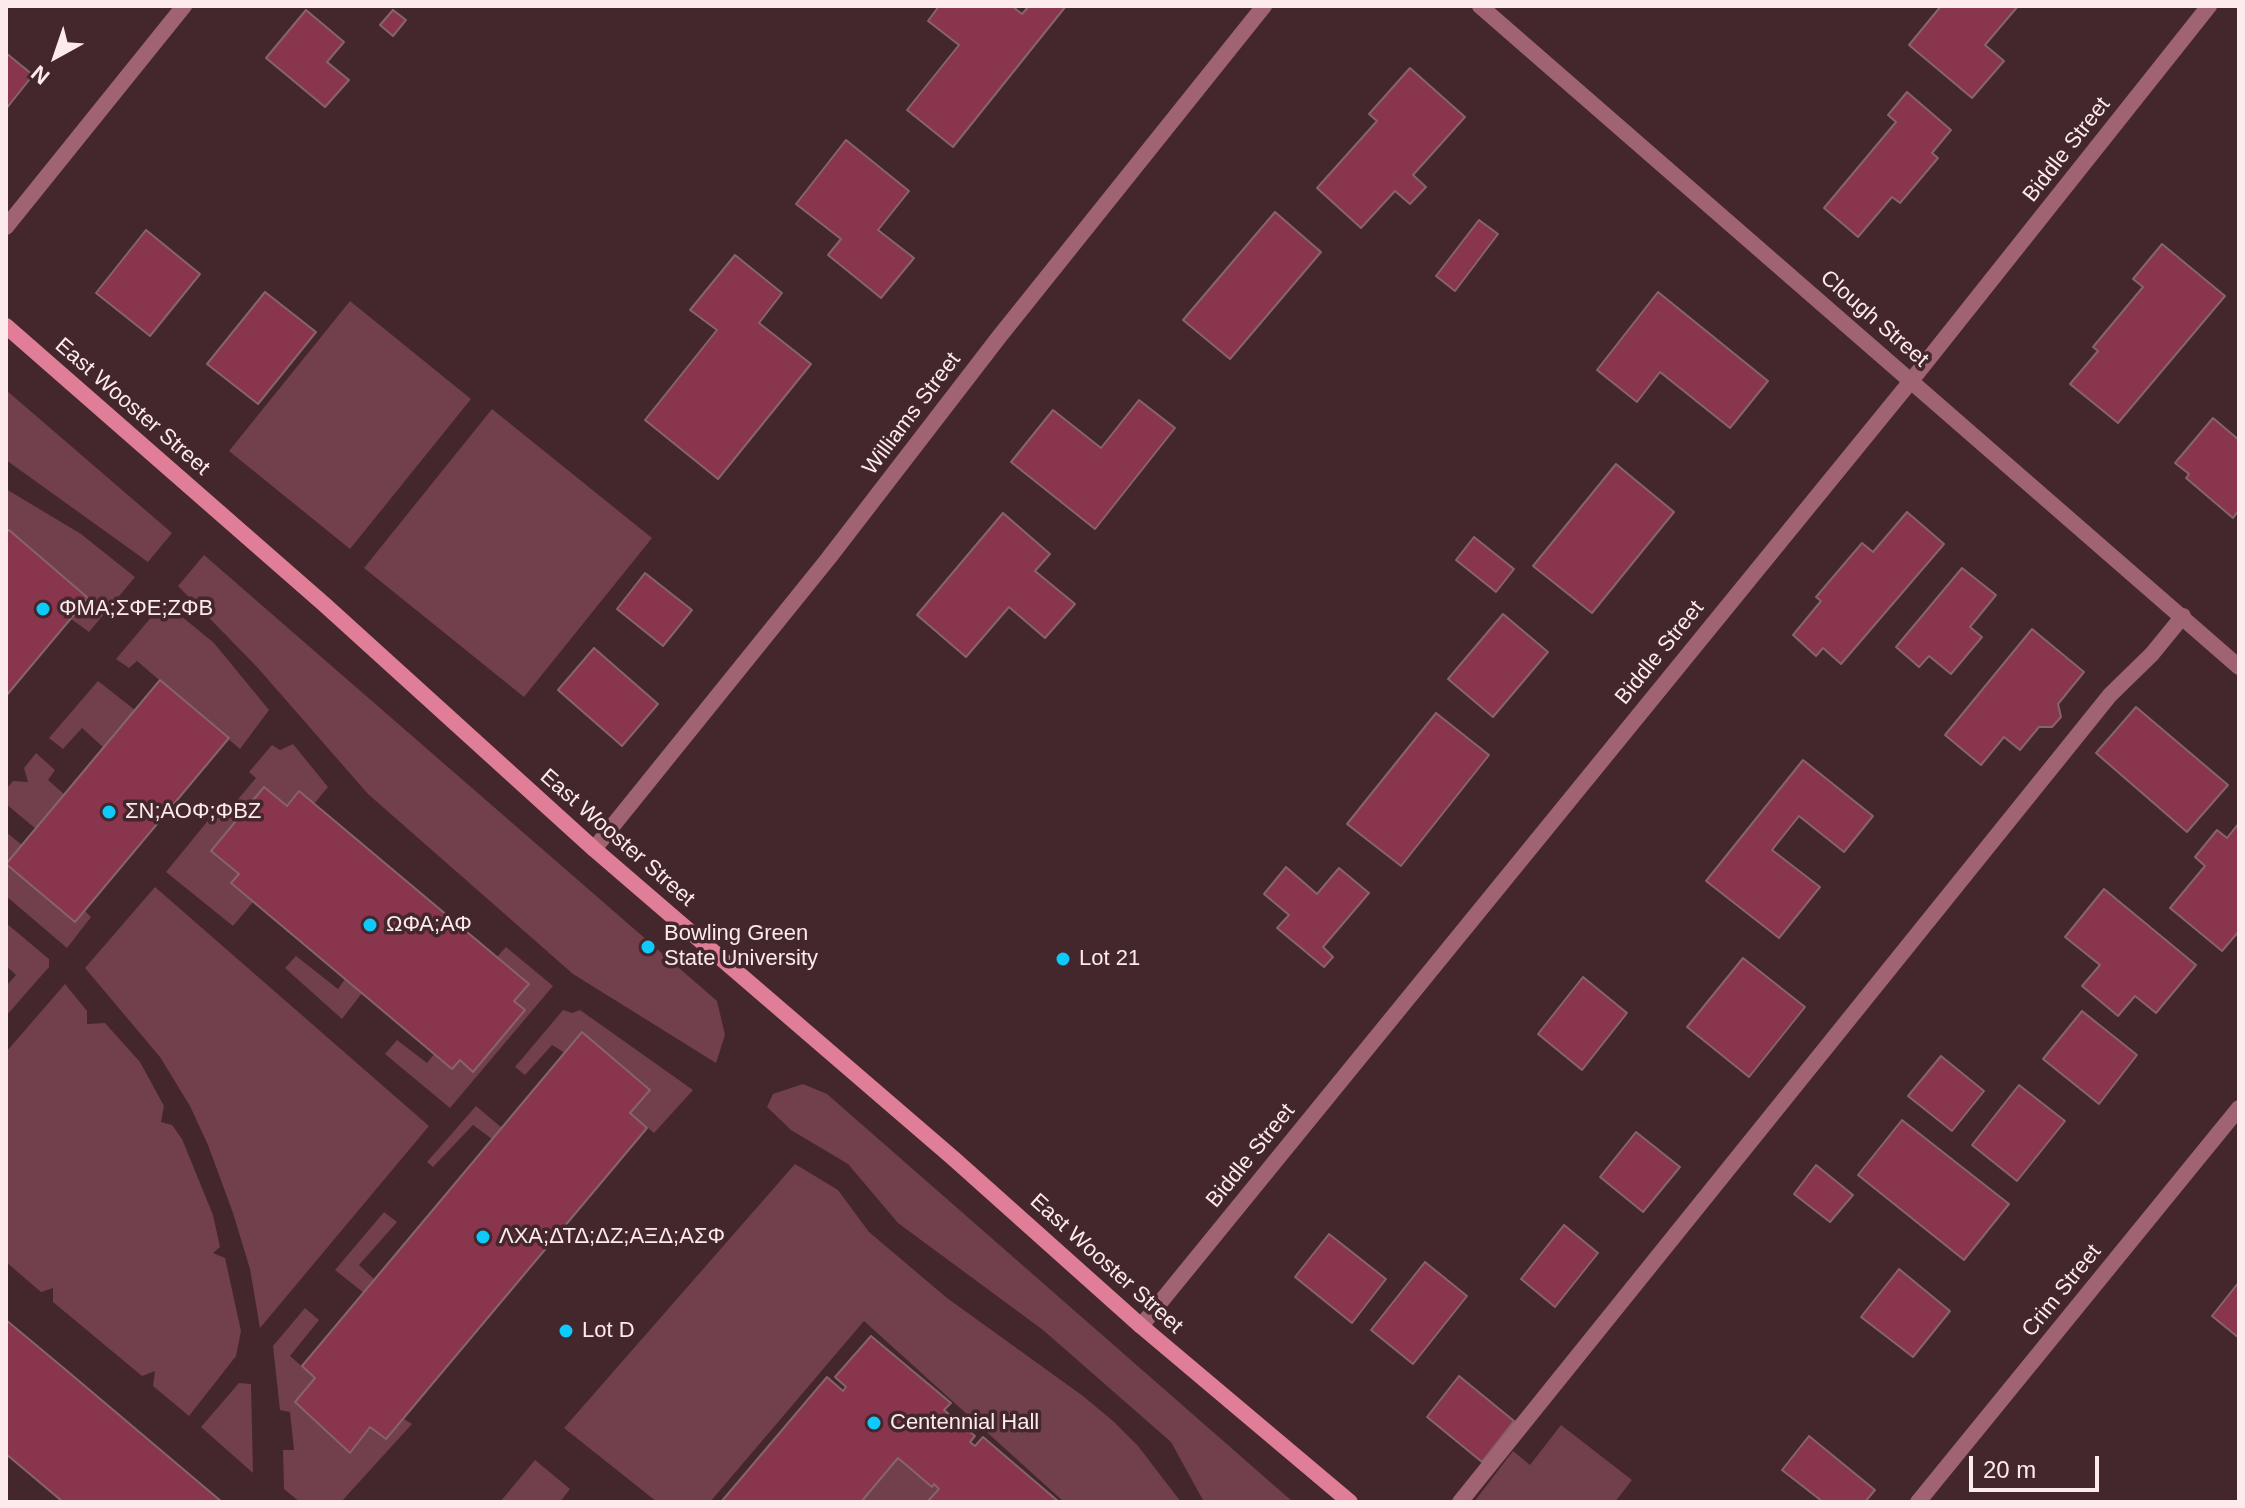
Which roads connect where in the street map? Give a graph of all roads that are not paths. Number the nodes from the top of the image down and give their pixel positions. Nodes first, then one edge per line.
1 (1264, 6) edge
2 (1480, 6) edge
3 (2209, 6) edge
4 (177, 8) edge
5 (6, 227) edge
6 (6, 326) edge
7 (1911, 381) junction
8 (2183, 616) junction
9 (2239, 667) edge
10 (594, 849) junction
11 (2239, 1108) edge
12 (1141, 1326) junction
13 (1350, 1502) edge
14 (1460, 1502) edge
15 (1918, 1502) edge

1 - 10 street, Williams Street
2 - 7 street, Clough Street
3 - 7 street, Biddle Street
4 - 5 street
6 - 10 main road, East Wooster Street
7 - 8 street, Clough Street
7 - 12 street, Biddle Street
8 - 9 street, Clough Street
8 - 14 street
10 - 12 main road, East Wooster Street
11 - 15 street, Crim Street
12 - 13 main road, East Wooster Street

